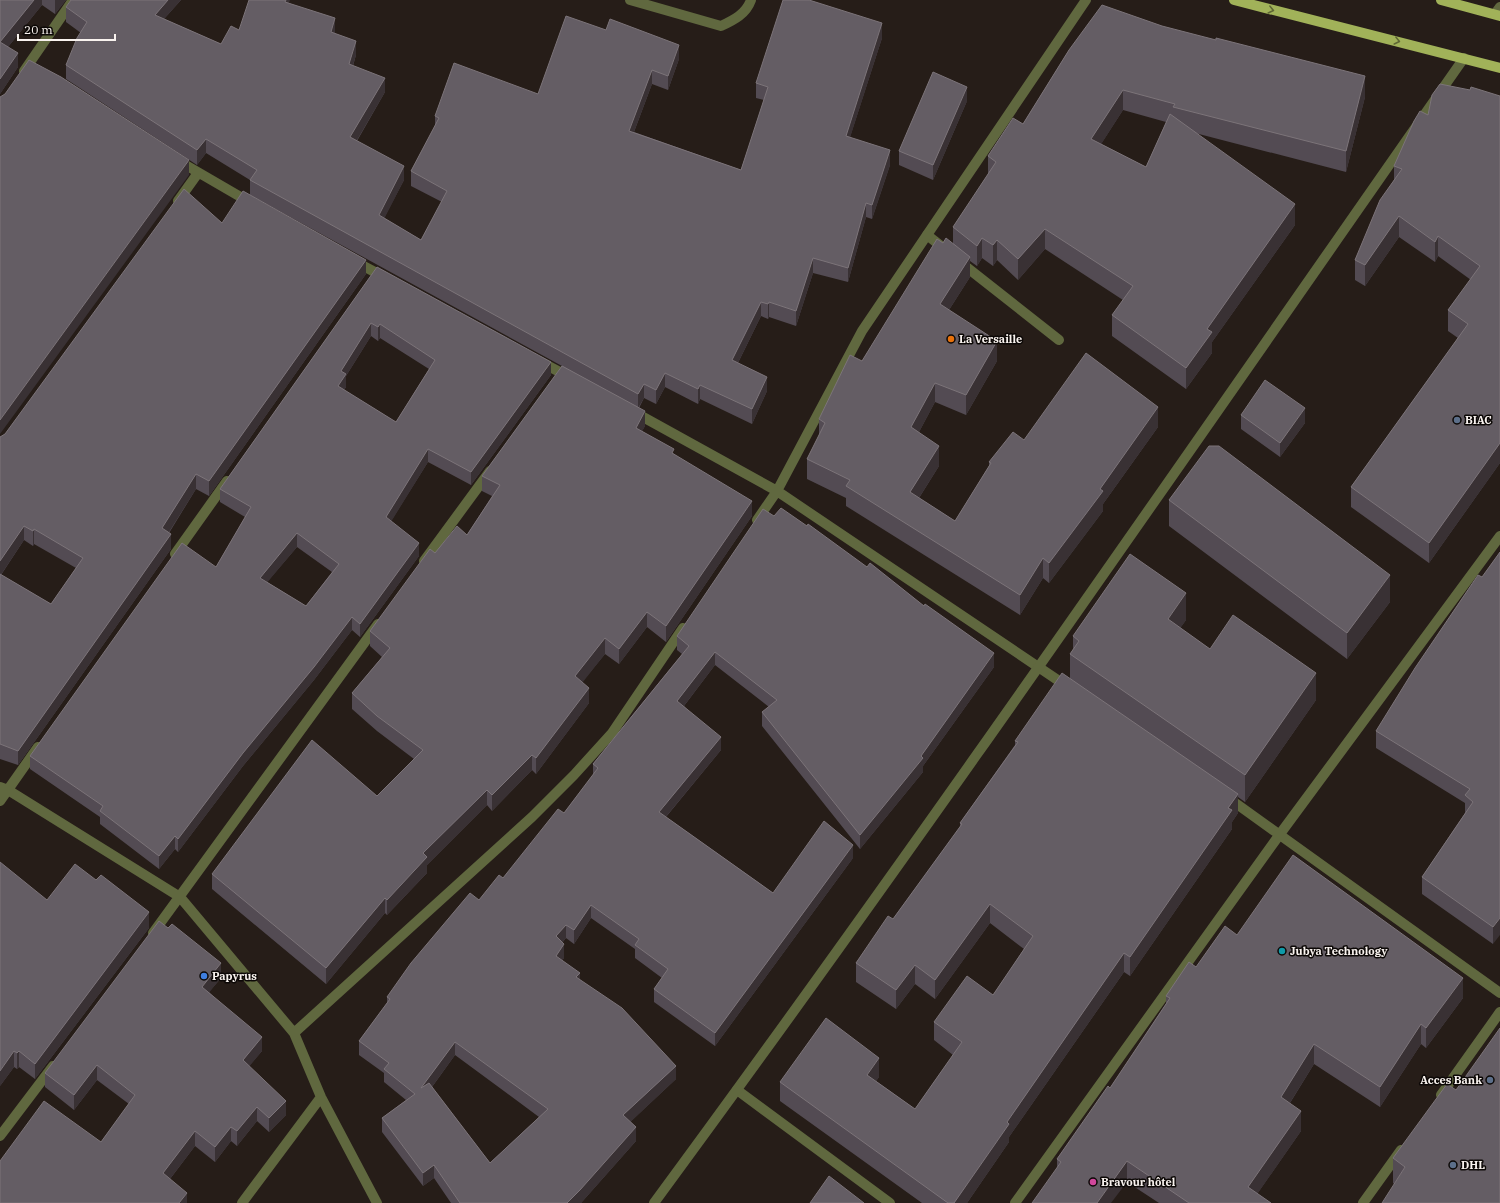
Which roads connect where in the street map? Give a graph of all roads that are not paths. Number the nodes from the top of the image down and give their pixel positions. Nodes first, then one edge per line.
1 (73, 0) edge
2 (630, 0) edge
3 (750, 0) edge
4 (1086, 0) edge
5 (1234, 0) edge
6 (1441, 0) edge
7 (1498, 12) edge
8 (1464, 58) junction
9 (1500, 68) edge
10 (17, 81) edge
11 (166, 152) edge
12 (198, 173) junction
13 (259, 208) edge
14 (170, 212) edge
15 (927, 236) junction
16 (348, 257) edge
17 (396, 283) edge
18 (1059, 340) dead end
19 (527, 354) edge
20 (575, 380) edge
21 (624, 407) edge
22 (496, 462) edge
23 (233, 473) edge
24 (777, 491) junction
25 (750, 530) edge
26 (1500, 536) edge
27 (168, 563) edge
28 (417, 571) edge
29 (384, 616) edge
30 (688, 622) edge
31 (1038, 667) junction
32 (1078, 694) edge
33 (45, 738) edge
34 (4, 788) edge
35 (1222, 793) edge
36 (0, 801) edge
37 (1280, 834) junction
38 (180, 897) junction
39 (147, 941) edge
40 (1500, 993) edge
41 (1500, 1012) edge
42 (294, 1032) junction
43 (57, 1060) edge
44 (737, 1090) junction
45 (322, 1097) junction
46 (1436, 1101) edge
47 (0, 1136) edge
48 (1409, 1139) edge
49 (242, 1203) edge
50 (377, 1203) edge
51 (654, 1203) edge
52 (890, 1203) edge
53 (1015, 1203) edge
54 (1363, 1203) edge

1 - 10 street
2 - 3 street
4 - 15 street
5 -> 8 main road
6 - 7 main road
8 - 9 main road
8 - 31 street
11 - 12 street
12 - 13 street
12 - 14 street
15 - 18 street
15 - 24 street
16 - 17 street
19 - 20 street
21 - 24 street
22 - 28 street
23 - 27 street
24 - 25 street
24 - 31 street
26 - 37 street
29 - 38 street
30 - 42 street
31 - 32 street
31 - 44 street
33 - 34 street
34 - 36 street
34 - 38 street
35 - 37 street
37 - 40 street
37 - 53 street
38 - 39 street
38 - 42 street
41 - 46 street
42 - 45 street
43 - 47 street
44 - 51 street
44 - 52 street
45 - 49 street
45 - 50 street
48 - 54 street

